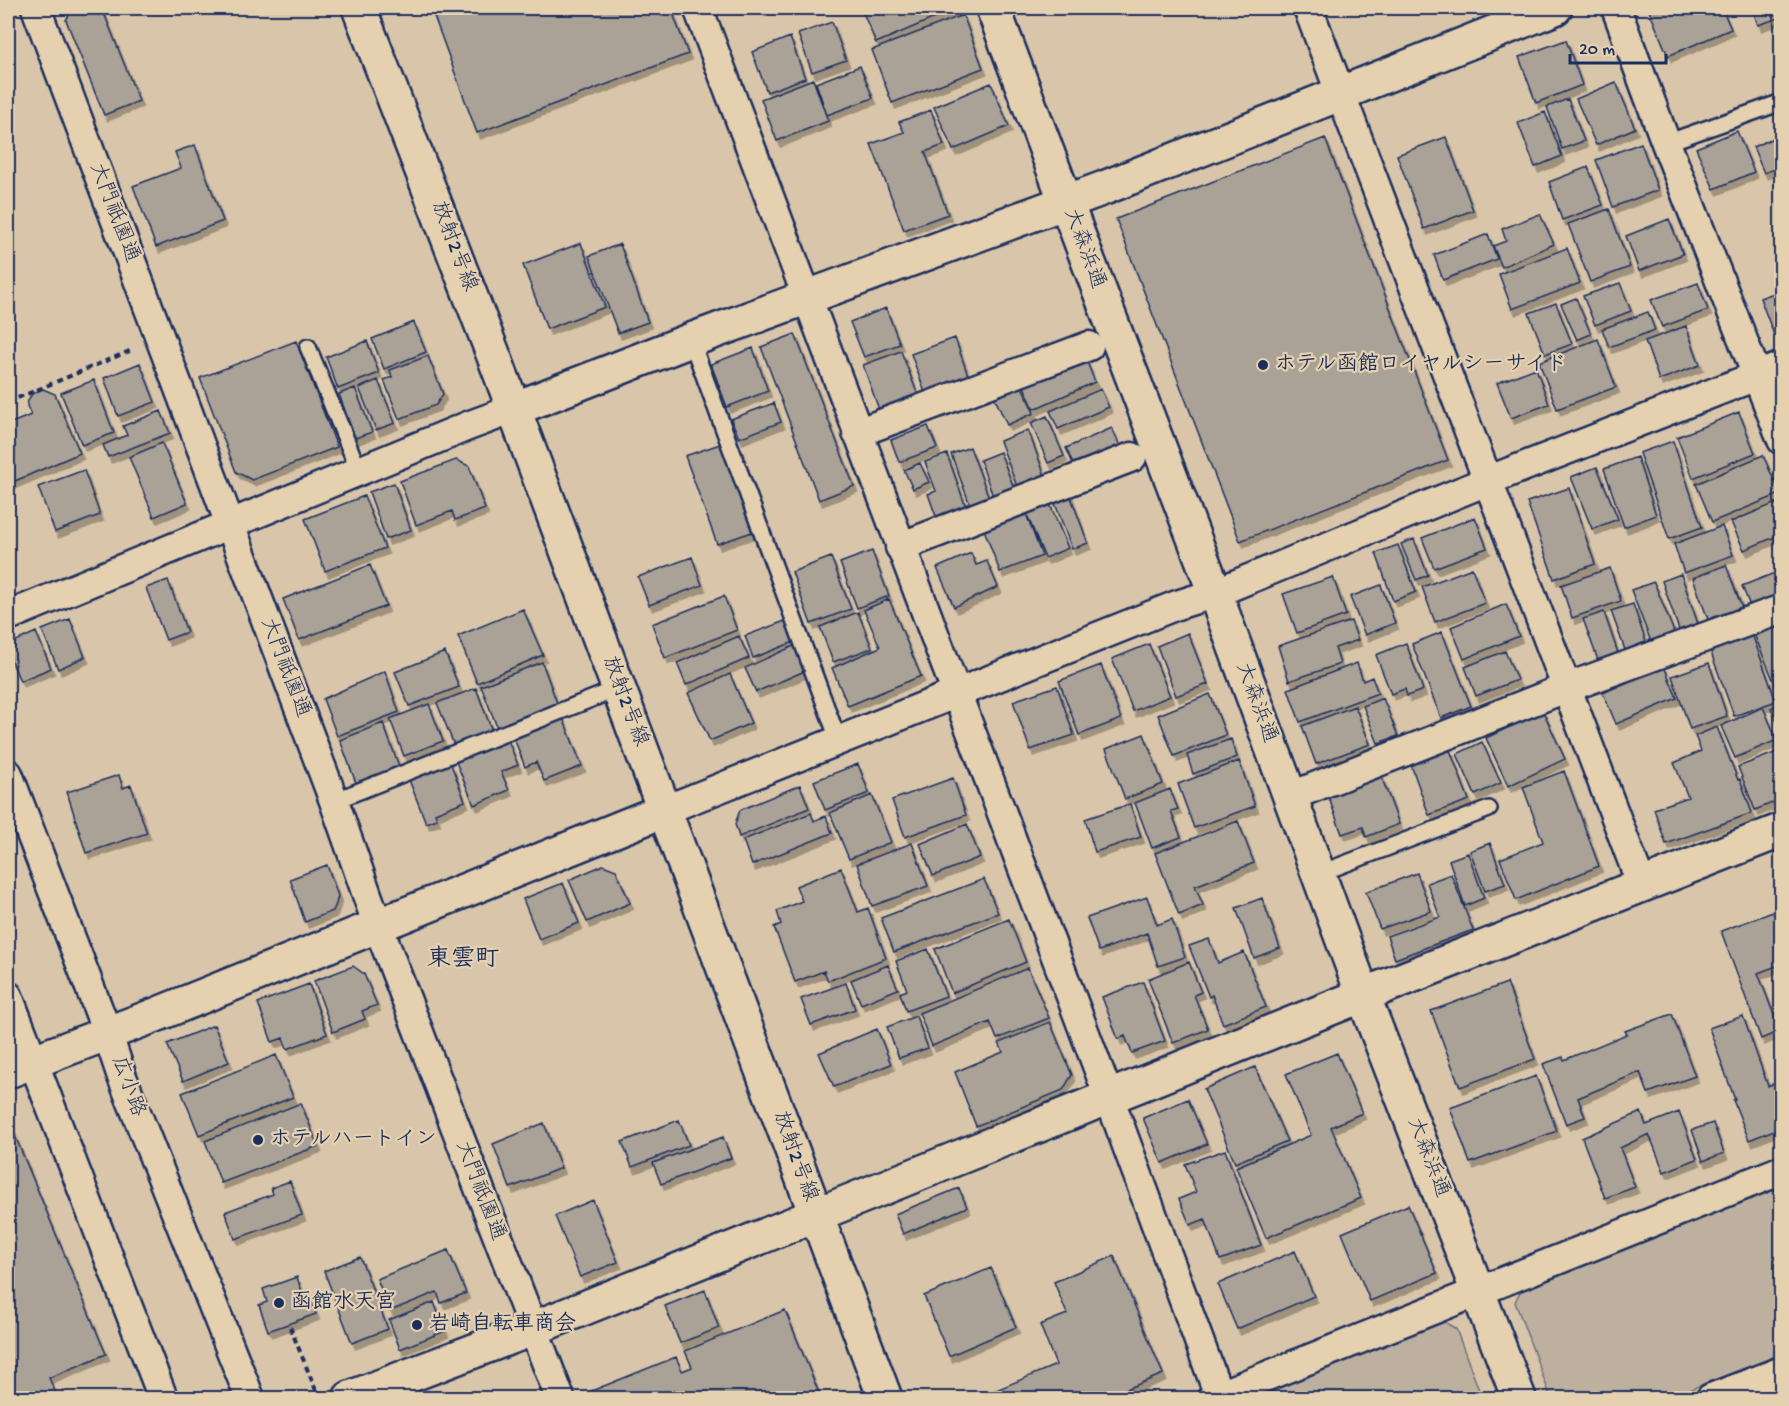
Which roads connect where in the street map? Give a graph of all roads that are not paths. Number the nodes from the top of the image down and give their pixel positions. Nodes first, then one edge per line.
1 (36, 8) edge
2 (359, 8) edge
3 (698, 8) edge
4 (993, 8) edge
5 (1308, 8) edge
6 (1555, 8) edge
7 (1616, 8) edge
8 (1341, 94) junction
9 (1782, 102) edge
10 (1665, 143) junction
11 (1066, 202) junction
12 (807, 297) junction
13 (691, 340) junction
14 (1089, 346) dead end
15 (308, 347) dead end
16 (1770, 371) edge
17 (514, 409) junction
18 (857, 433) junction
19 (1782, 440) edge
20 (1132, 457) dead end
21 (359, 471) junction
22 (1487, 481) junction
23 (230, 525) junction
24 (900, 547) junction
25 (1215, 593) junction
26 (1782, 609) edge
27 (8, 616) edge
28 (618, 688) junction
29 (1566, 688) junction
30 (956, 693) junction
31 (839, 742) junction
32 (8, 774) edge
33 (1289, 797) junction
34 (334, 801) junction
35 (1489, 809) dead end
36 (665, 810) junction
37 (1782, 830) edge
38 (1318, 874) junction
39 (1642, 886) junction
40 (378, 926) junction
41 (1363, 995) junction
42 (8, 996) edge
43 (107, 1032) junction
44 (21, 1066) edge
45 (1109, 1097) junction
46 (1782, 1170) edge
47 (815, 1215) junction
48 (1479, 1292) junction
49 (532, 1329) junction
50 (1782, 1371) edge
51 (163, 1398) edge
52 (250, 1398) edge
53 (350, 1398) edge
54 (560, 1398) edge
55 (885, 1398) edge
56 (1217, 1398) edge
57 (1519, 1398) edge
58 (1712, 1398) edge

1 - 23 street, 大門祇園通
2 - 17 street, 放射2号線
3 - 12 street
4 - 11 street, 大森浜通
5 - 8 street
6 - 8 street
7 - 10 street
8 - 11 street
8 - 22 street
9 - 10 lane
10 - 16 street
11 - 12 street
11 - 25 street, 大森浜通
12 - 13 street
12 - 18 street
13 - 17 street
13 - 31 lane
14 - 18 street
15 - 21 lane
16 - 19 street
16 - 22 street
17 - 21 street
17 - 28 street, 放射2号線
18 - 24 street
20 - 24 street
21 - 23 street
22 - 25 street
22 - 29 street
23 - 27 street
23 - 34 street, 大門祇園通
24 - 30 street
25 - 30 street
25 - 33 street, 大森浜通
26 - 29 street
28 - 34 lane
28 - 36 street, 放射2号線
29 - 33 street
29 - 39 street
30 - 31 street
30 - 45 street
31 - 36 street
32 - 43 street, 広小路
33 - 38 street, 大森浜通
34 - 40 street, 大門祇園通
35 - 38 lane
36 - 40 street
36 - 47 street, 放射2号線
37 - 39 street
38 - 41 street, 大森浜通
39 - 41 street
40 - 43 street
40 - 49 street, 大門祇園通
41 - 45 street
41 - 48 street, 大森浜通
42 - 44 street
43 - 44 street
43 - 52 street, 広小路
44 - 51 street
45 - 47 street
45 - 56 street
46 - 48 street
47 - 49 street
47 - 55 street, 放射2号線
48 - 56 street
48 - 57 street, 大森浜通
49 - 53 street
49 - 54 street, 大門祇園通
50 - 58 street

